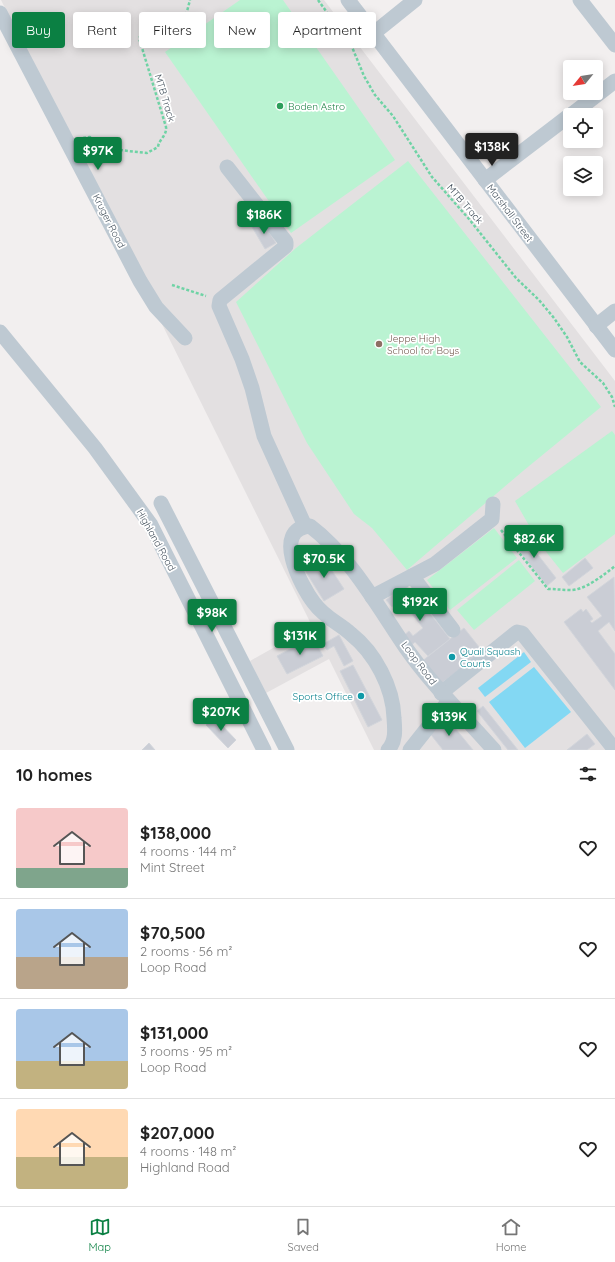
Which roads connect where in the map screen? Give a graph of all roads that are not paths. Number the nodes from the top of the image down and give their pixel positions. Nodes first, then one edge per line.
1 (348, 0) edge
2 (415, 0) edge
3 (580, 0) edge
4 (357, 12) edge
5 (0, 13) edge
6 (376, 31) edge
7 (376, 36) edge
8 (615, 45) edge
9 (615, 81) edge
10 (579, 108) edge
11 (563, 120) edge
12 (227, 167) dead end
13 (485, 180) junction
14 (615, 311) edge
15 (596, 326) junction
16 (0, 332) edge
17 (185, 338) dead end
18 (615, 350) edge
19 (161, 503) dead end
20 (492, 512) road end
21 (305, 526) junction
22 (412, 576) junction
23 (372, 597) junction
24 (453, 630) dead end
25 (445, 697) junction
26 (264, 750) edge
27 (287, 750) edge
28 (388, 750) edge
29 (410, 750) edge
30 (494, 750) edge
31 (615, 750) edge

1 - 4 street, Marshall Street
2 - 6 street
3 - 8 street
5 - 17 street, Kruger Road
7 - 13 street, Marshall Street
9 - 10 street
11 - 13 street
12 - 21 street
13 - 15 street, Marshall Street
14 - 15 street
15 - 18 street, Marshall Street
16 - 26 street, Highland Road
19 - 27 street, Highland Road
20 - 22 street
21 - 23 street, Loop Road
21 - 28 street
22 - 23 street
22 - 24 street
23 - 25 street, Loop Road
25 - 29 street
25 - 30 street, Loop Road
25 - 31 street

